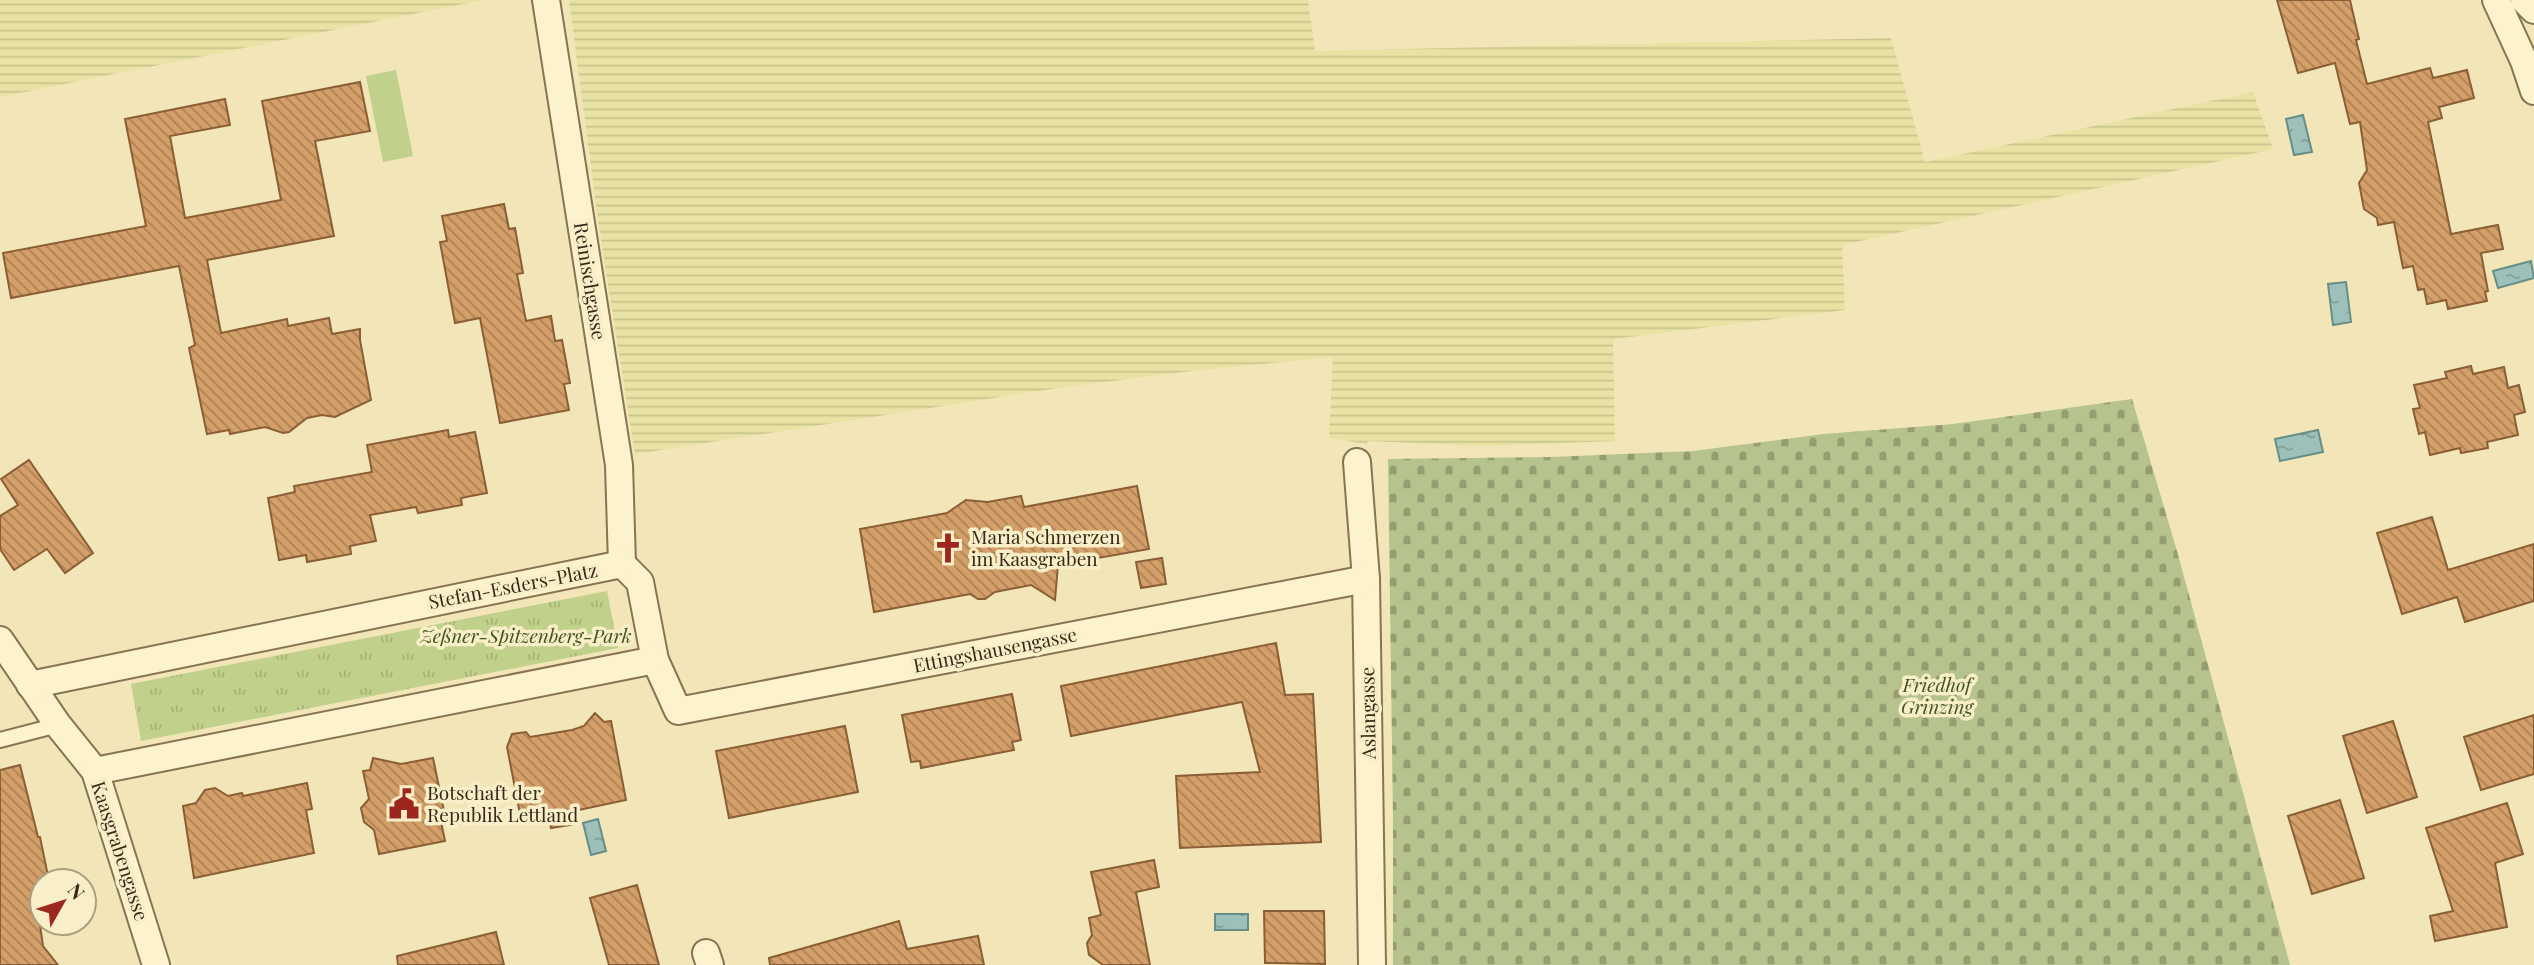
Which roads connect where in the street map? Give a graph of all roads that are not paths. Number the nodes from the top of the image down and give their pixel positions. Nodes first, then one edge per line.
1 (546, 0) edge
2 (2496, 0) edge
3 (2524, 0) edge
4 (2534, 10) edge
5 (2534, 91) edge
6 (1357, 462) dead end
7 (622, 564) junction
8 (1366, 579) junction
9 (0, 640) edge
10 (655, 660) junction
11 (30, 685) junction
12 (58, 725) junction
13 (0, 740) edge
14 (95, 771) junction
15 (156, 965) edge
16 (1372, 965) edge

1 - 7 street, Reinischgasse
2 - 5 street
3 - 4 street
6 - 8 street, Aslangasse
7 - 10 street, Stefan-Esders-Platz
7 - 11 street, Stefan-Esders-Platz
8 - 10 street, Ettingshausengasse
8 - 16 street, Aslangasse
9 - 11 street, Kaasgrabengasse
10 - 14 street
11 - 12 street, Kaasgrabengasse
12 - 13 lane
12 - 14 street, Kaasgrabengasse
14 - 15 street, Kaasgrabengasse

